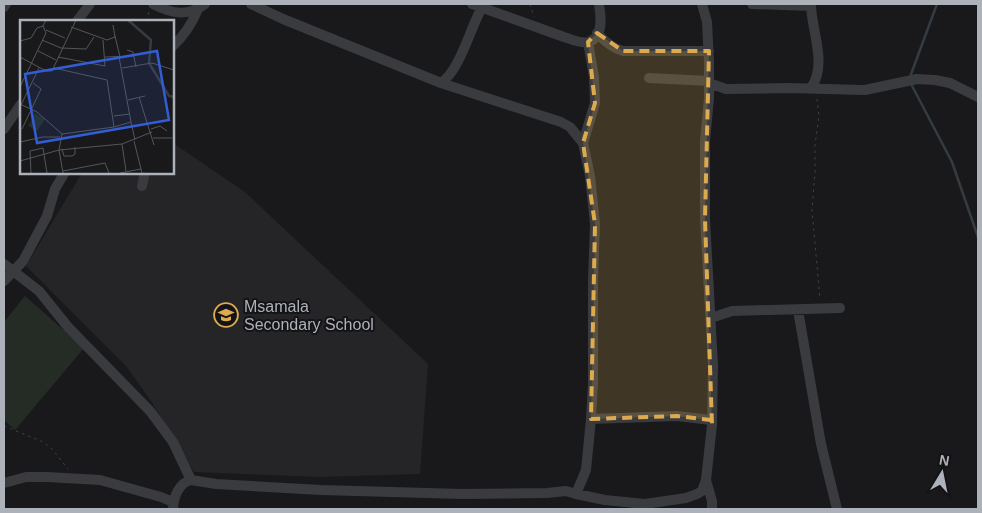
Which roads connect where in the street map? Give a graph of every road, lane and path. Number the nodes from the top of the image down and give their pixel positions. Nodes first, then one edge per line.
1 (6, 4) edge
2 (90, 4) edge
3 (153, 4) edge
4 (251, 4) edge
5 (530, 4) edge
6 (599, 4) edge
7 (702, 4) edge
8 (752, 4) edge
9 (477, 5) edge
10 (811, 5) edge
11 (202, 6) edge
12 (4, 7) edge
13 (78, 20) edge
14 (538, 27) junction
15 (598, 33) junction
16 (588, 42) junction
17 (174, 45) edge
18 (709, 52) junction
19 (649, 78) dead end
20 (709, 82) junction
21 (441, 83) junction
22 (813, 88) junction
23 (978, 98) edge
24 (20, 105) edge
25 (4, 129) edge
26 (583, 143) junction
27 (64, 174) edge
28 (145, 174) edge
29 (142, 186) dead end
30 (4, 264) edge
31 (13, 270) junction
32 (4, 281) edge
33 (840, 308) dead end
34 (822, 309) junction
35 (798, 310) junction
36 (711, 318) junction
37 (590, 419) junction
38 (712, 425) junction
39 (4, 426) edge
40 (70, 470) dead end
41 (192, 480) junction
42 (706, 480) junction
43 (4, 482) edge
44 (576, 494) junction
45 (173, 506) edge
46 (712, 509) edge
47 (837, 509) edge

1 - 12 street
2 - 13 street
3 - 11 street
4 - 21 street
5 - 14 path
6 - 15 street
7 - 18 street
8 - 10 street
9 - 14 street
9 - 21 street
10 - 22 street
11 - 17 street
14 - 16 street
15 - 16 street
15 - 18 street
16 - 26 street
18 - 20 street
19 - 20 street
20 - 22 street
20 - 36 street
21 - 26 street
22 - 23 street
22 - 34 path
24 - 25 street
26 - 37 street
27 - 31 street
28 - 29 street
30 - 31 street
31 - 32 street
31 - 41 street
33 - 34 street
34 - 35 street
35 - 36 street
35 - 47 street
36 - 38 street
37 - 38 street
37 - 44 street
38 - 42 street
39 - 40 path
41 - 44 street
41 - 45 street
42 - 44 street
42 - 46 street
43 - 45 street

